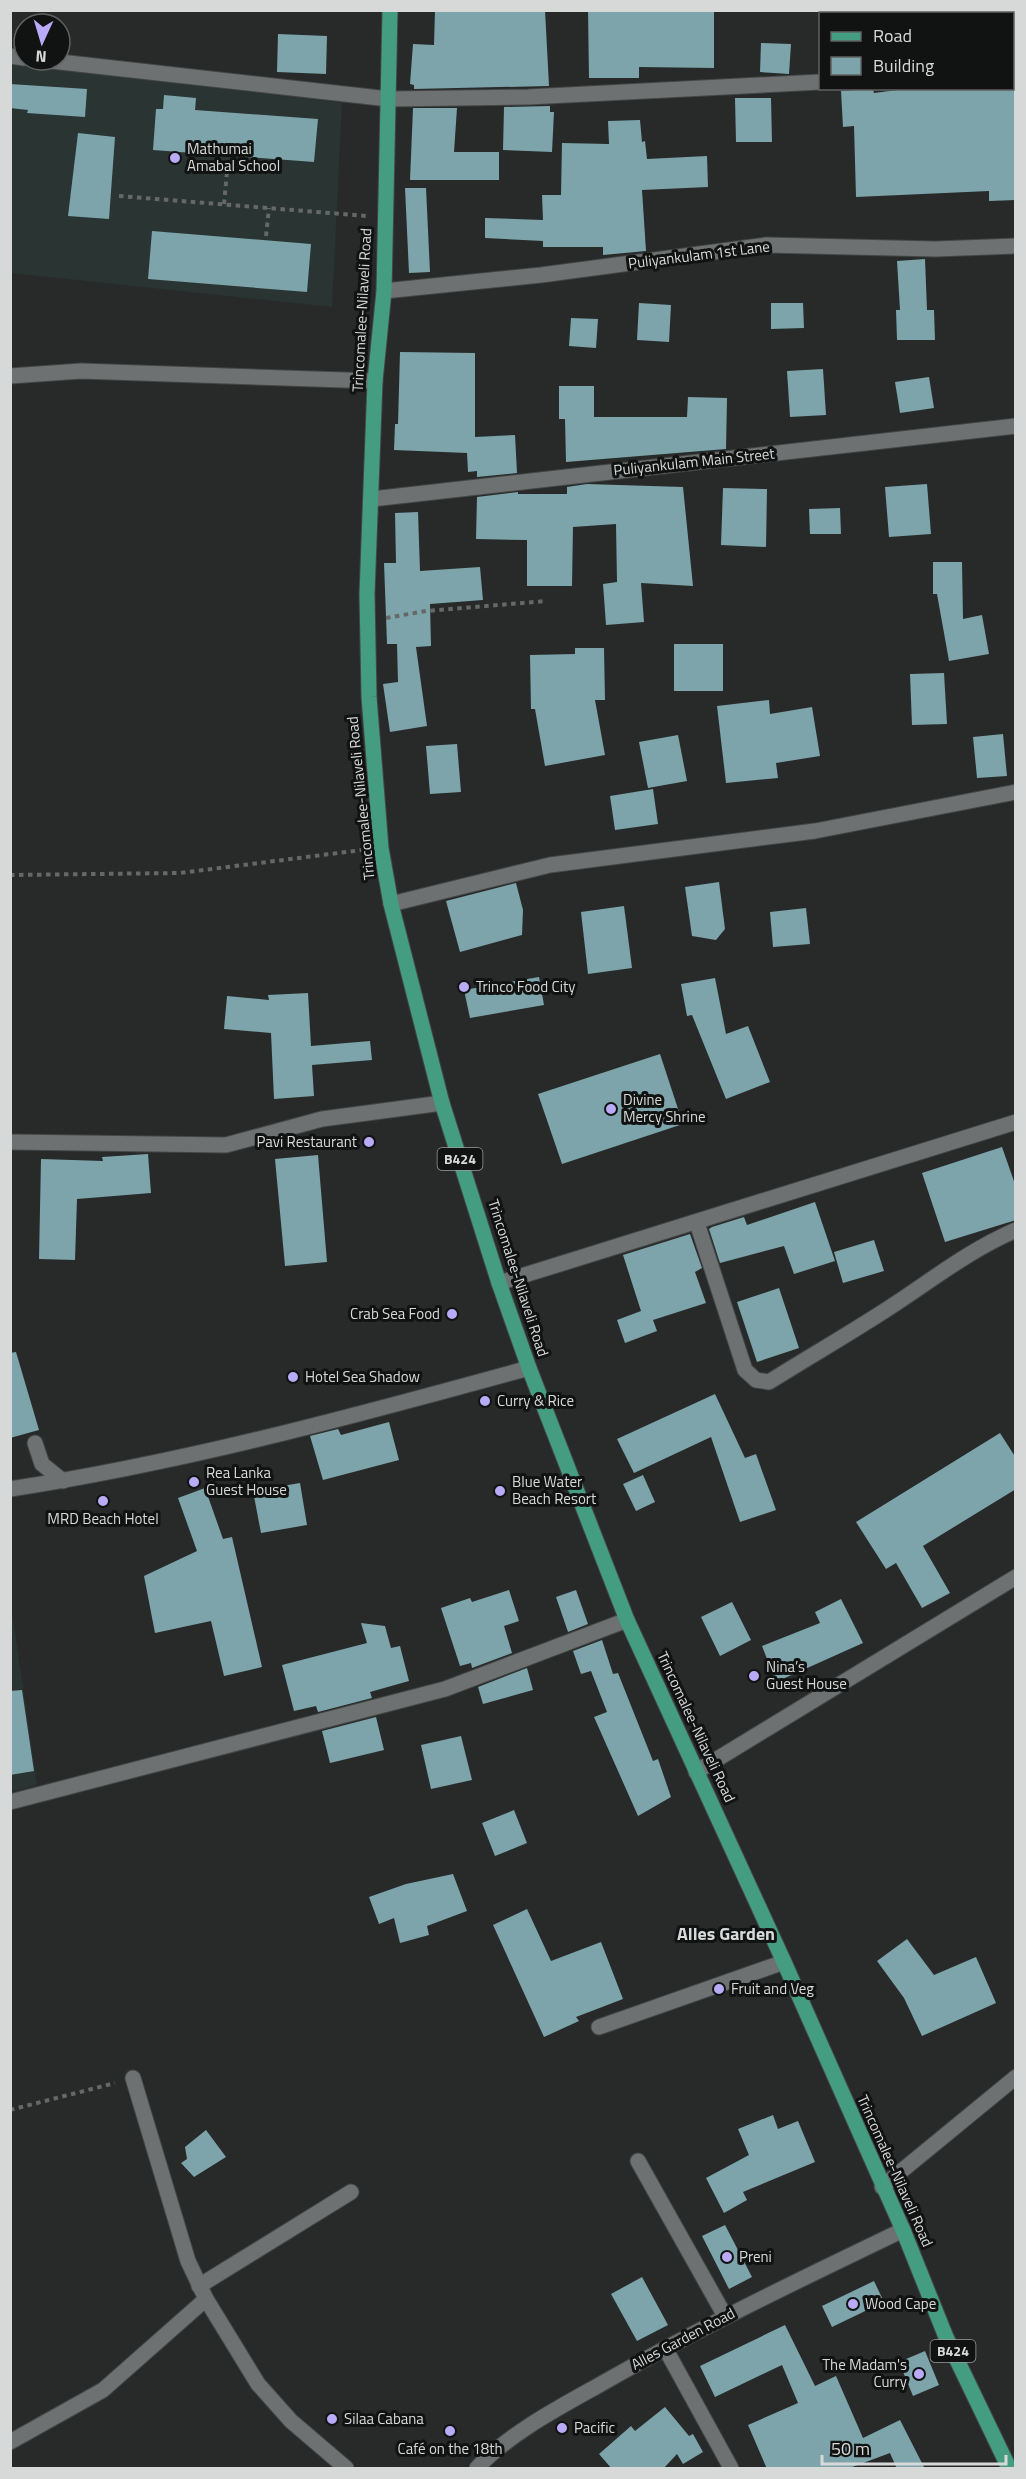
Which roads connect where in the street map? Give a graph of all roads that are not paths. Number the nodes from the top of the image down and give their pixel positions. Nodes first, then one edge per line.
1 (390, 10) edge
2 (72, 63) edge
3 (819, 82) edge
4 (389, 99) junction
5 (1016, 246) edge
6 (384, 291) junction
7 (10, 376) edge
8 (375, 381) junction
9 (1016, 426) edge
10 (372, 499) junction
11 (1016, 792) edge
12 (391, 904) junction
13 (442, 1103) junction
14 (1016, 1122) edge
15 (10, 1142) edge
16 (697, 1222) junction
17 (1016, 1230) edge
18 (500, 1283) junction
19 (529, 1368) junction
20 (35, 1443) dead end
21 (63, 1481) junction
22 (10, 1490) edge
23 (1016, 1577) edge
24 (627, 1620) junction
25 (696, 1772) junction
26 (10, 1802) edge
27 (784, 1962) junction
28 (599, 2027) dead end
29 (1016, 2077) edge
30 (133, 2078) road end
31 (638, 2161) dead end
32 (882, 2187) junction
33 (351, 2192) dead end
34 (903, 2230) junction
35 (203, 2293) junction
36 (724, 2316) junction
37 (665, 2348) junction
38 (10, 2442) edge
39 (1010, 2460) edge
40 (346, 2469) edge
41 (477, 2469) edge
42 (731, 2469) edge

1 - 4 main road, Trincomalee-Nilaveli Road / B424
2 - 4 street
3 - 4 street
4 - 6 main road, Trincomalee-Nilaveli Road / B424
5 - 6 street, Puliyankulam 1st Lane
6 - 8 main road, Trincomalee-Nilaveli Road / B424
7 - 8 street
8 - 10 main road, Trincomalee-Nilaveli Road / B424
9 - 10 street, Puliyankulam Main Street
10 - 12 main road, Trincomalee-Nilaveli Road / B424
11 - 12 street
12 - 13 main road, Trincomalee-Nilaveli Road / B424
13 - 15 street
13 - 18 main road, Trincomalee-Nilaveli Road / B424
14 - 16 street
16 - 17 street
16 - 18 street
18 - 19 main road, Trincomalee-Nilaveli Road / B424
19 - 21 street
19 - 24 main road, Trincomalee-Nilaveli Road / B424
20 - 21 street
21 - 22 street
23 - 25 street
24 - 25 main road, Trincomalee-Nilaveli Road / B424
24 - 26 street
25 - 27 main road, Trincomalee-Nilaveli Road / B424
27 - 28 street
27 - 32 main road, Trincomalee-Nilaveli Road / B424
29 - 32 street
30 - 35 street
31 - 36 street
32 - 34 main road, Trincomalee-Nilaveli Road / B424
33 - 35 street
34 - 36 street, Alles Garden Road
34 - 39 main road, Trincomalee-Nilaveli Road / B424
35 - 38 street
35 - 40 street
36 - 37 street, Alles Garden Road
37 - 41 street, Alles Garden Road
37 - 42 street

